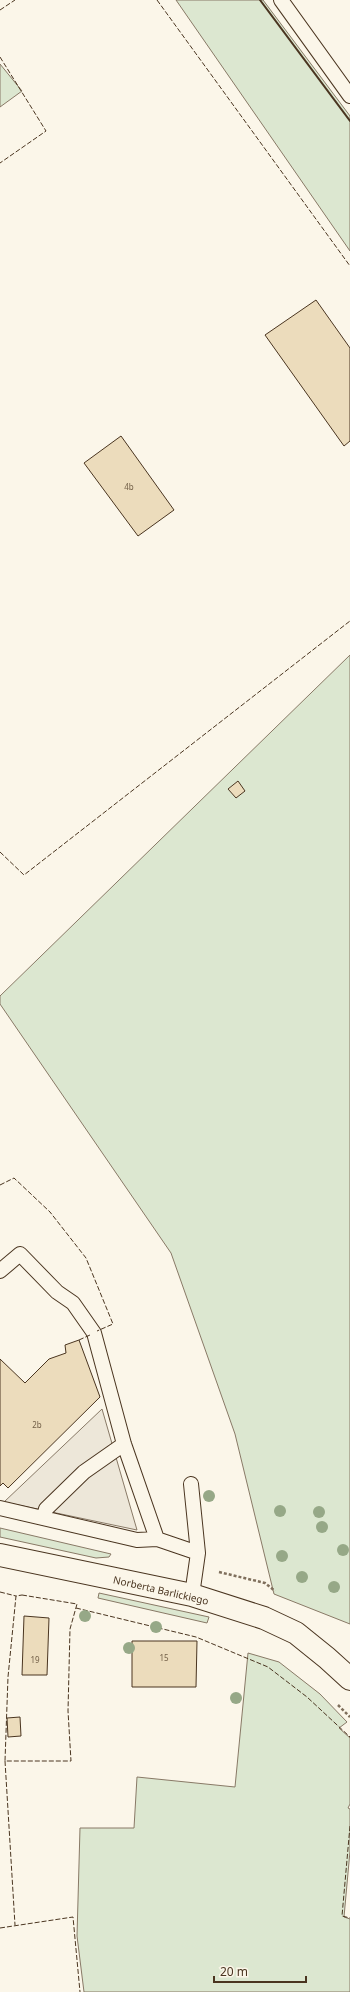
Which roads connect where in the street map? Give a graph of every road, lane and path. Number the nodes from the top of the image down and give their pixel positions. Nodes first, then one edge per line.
1 (281, 0) edge
2 (350, 96) edge
3 (0, 1270) edge
4 (124, 1444) junction
5 (191, 1484) dead end
6 (0, 1508) edge
7 (44, 1517) junction
8 (157, 1539) junction
9 (198, 1552) junction
10 (0, 1555) edge
11 (192, 1595) junction
12 (350, 1679) edge
13 (335, 1701) dead end
14 (350, 1717) edge

1 - 2 lane
3 - 4 lane
4 - 7 lane
4 - 8 lane
5 - 9 lane
6 - 7 lane
7 - 8 lane
8 - 9 lane
9 - 11 lane
10 - 11 street, Norberta Barlickiego
11 - 12 street, Norberta Barlickiego
13 - 14 path

